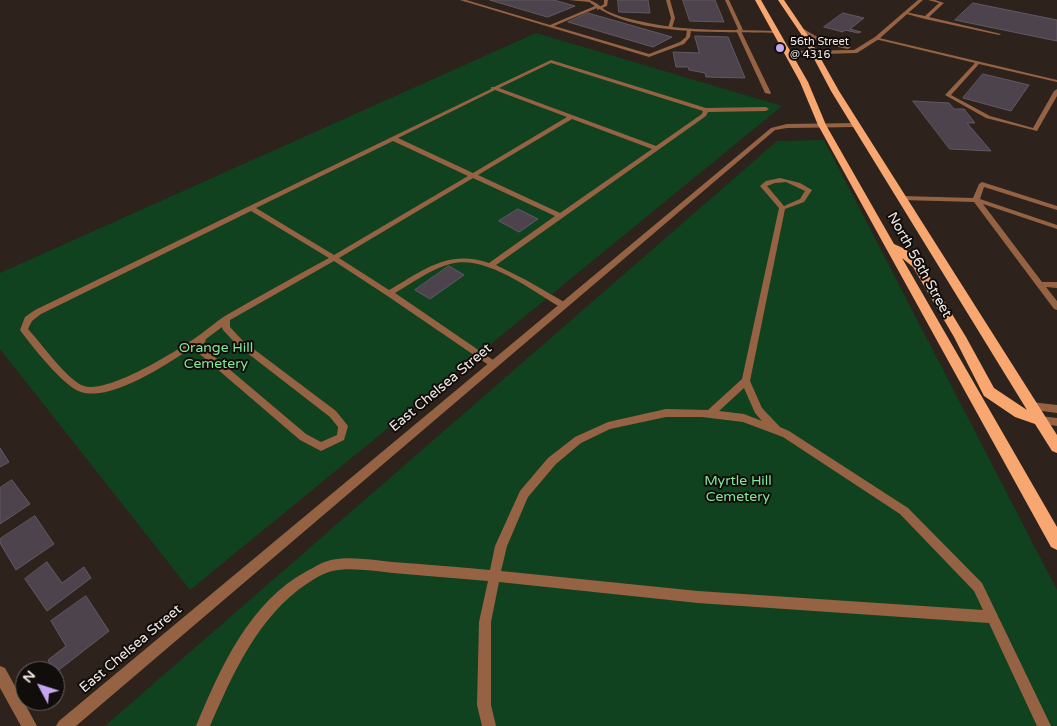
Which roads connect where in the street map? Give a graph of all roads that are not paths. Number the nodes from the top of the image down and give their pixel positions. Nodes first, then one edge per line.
1 (462, 0) edge
2 (571, 0) edge
3 (589, 0) edge
4 (606, 0) edge
5 (668, 0) edge
6 (727, 0) edge
7 (758, 0) edge
8 (782, 0) edge
9 (921, 0) edge
10 (930, 0) edge
11 (597, 8) junction
12 (905, 13) junction
13 (925, 18) junction
14 (551, 26) junction
15 (670, 28) junction
16 (800, 28) junction
17 (689, 30) junction
18 (740, 30) junction
19 (776, 32) junction
20 (999, 34) dead end
21 (876, 38) junction
22 (869, 44) junction
23 (788, 53) junction
24 (815, 54) junction
25 (978, 62) junction
26 (1057, 81) edge
27 (492, 88) junction
28 (1057, 91) edge
29 (768, 93) dead end
30 (766, 109) dead end
31 (706, 110) junction
32 (572, 117) junction
33 (822, 125) junction
34 (857, 125) junction
35 (392, 138) junction
36 (655, 148) junction
37 (472, 175) junction
38 (902, 198) junction
39 (976, 200) junction
40 (251, 208) junction
41 (782, 208) junction
42 (1057, 208) edge
43 (560, 216) junction
44 (1057, 227) edge
45 (889, 245) junction
46 (334, 258) junction
47 (491, 265) junction
48 (1040, 284) junction
49 (1057, 285) edge
50 (389, 293) junction
51 (563, 305) junction
52 (1057, 307) edge
53 (226, 319) junction
54 (202, 337) junction
55 (494, 364) junction
56 (746, 381) junction
57 (1031, 406) junction
58 (1057, 409) edge
59 (710, 414) junction
60 (1040, 420) junction
61 (1057, 422) edge
62 (777, 430) junction
63 (1057, 447) edge
64 (1024, 486) junction
65 (1057, 542) edge
66 (1057, 551) edge
67 (495, 576) junction
68 (992, 617) junction
69 (0, 673) edge
70 (29, 726) edge
71 (64, 726) edge
72 (203, 726) edge
73 (489, 726) edge
74 (1044, 726) edge

1 - 14 lane
2 - 3 lane
3 - 11 street
4 - 11 lane
5 - 15 lane
6 - 18 lane
7 - 19 main road, North 56th Street
8 - 16 main road, North 56th Street
9 - 12 street
10 - 13 lane
11 - 14 lane
11 - 15 street
12 - 13 lane
12 - 21 street
13 - 20 lane
14 - 17 lane
15 - 17 street
16 - 22 street
16 - 24 main road, North 56th Street
17 - 18 street
18 - 19 street
18 - 29 lane
19 - 23 main road, North 56th Street
21 - 22 street
21 - 25 lane
22 - 24 street
23 - 24 street
23 - 33 main road, North 56th Street
24 - 34 main road, North 56th Street
25 - 26 lane
25 - 28 lane
27 - 31 lane
27 - 32 lane
27 - 35 lane
30 - 31 lane
31 - 36 lane
32 - 36 lane
32 - 37 lane
33 - 34 street, East Chelsea Street
33 - 45 main road, North 56th Street
33 - 51 street, East Chelsea Street
34 - 38 main road, North 56th Street
35 - 37 lane
35 - 40 lane
36 - 43 lane
37 - 43 lane
37 - 46 lane
38 - 39 lane
38 - 57 main road, North 56th Street
39 - 42 lane
39 - 44 lane
39 - 48 lane
40 - 46 lane
40 - 54 lane
41 - 41 lane
41 - 56 lane
43 - 47 lane
45 - 60 main road
45 - 64 main road, North 56th Street
46 - 50 lane
46 - 53 lane
47 - 50 lane
47 - 51 lane
48 - 49 lane
48 - 52 lane
50 - 55 lane
51 - 55 street, East Chelsea Street
53 - 54 lane
53 - 54 lane
55 - 71 street, East Chelsea Street
56 - 59 lane
56 - 62 lane
57 - 58 lane
57 - 60 main road, North 56th Street
59 - 62 lane
59 - 67 lane
60 - 61 lane
60 - 63 main road, North 56th Street
62 - 68 lane
64 - 65 main road, North 56th Street
64 - 66 street
67 - 68 lane
67 - 72 lane
67 - 73 lane
68 - 74 lane
69 - 70 street

